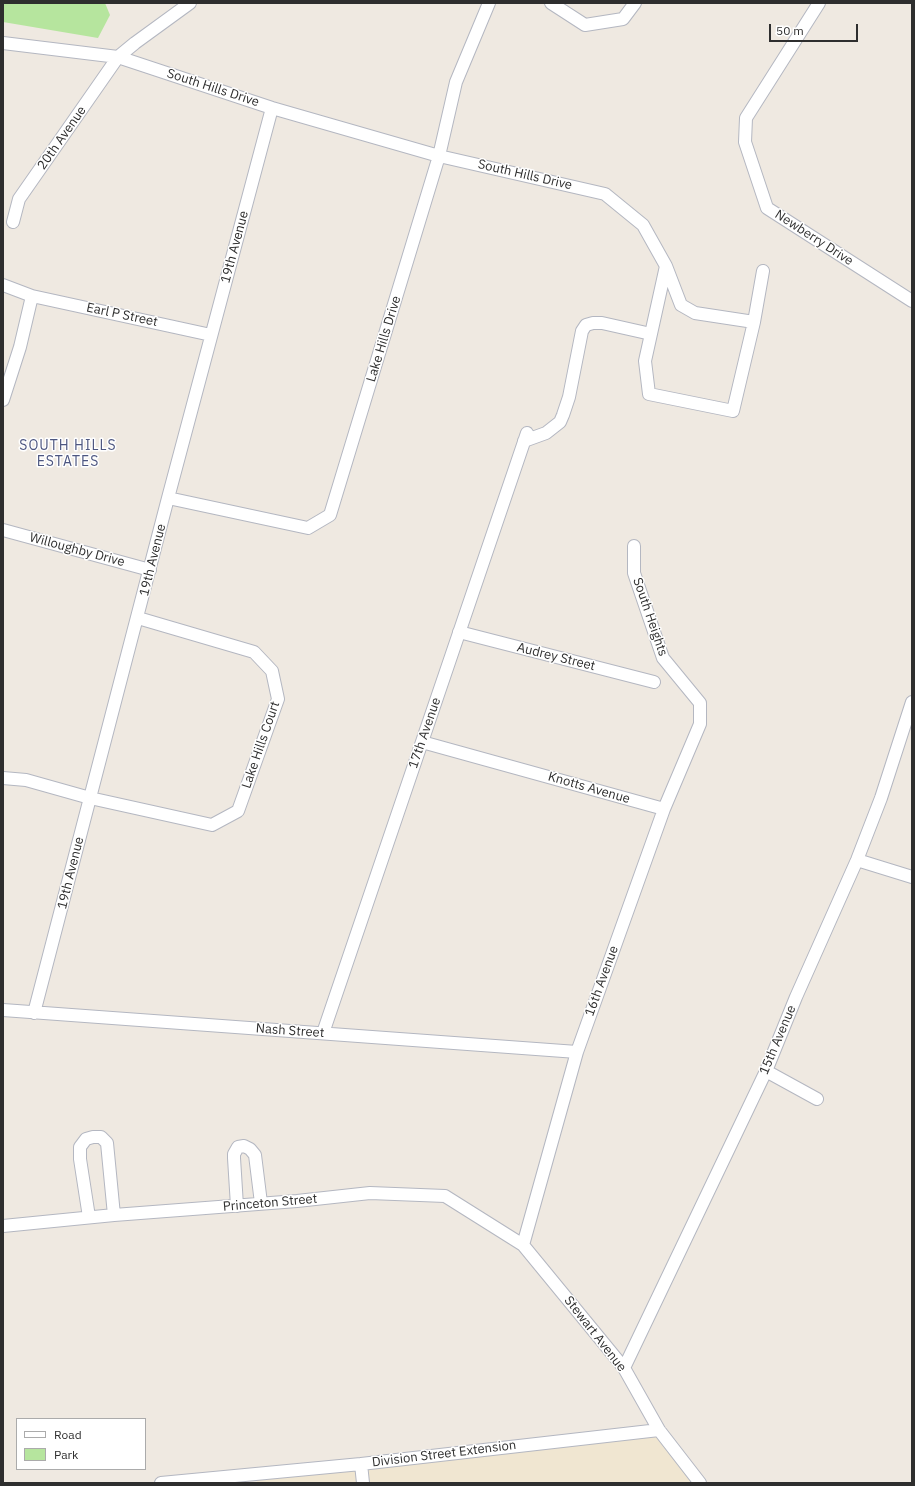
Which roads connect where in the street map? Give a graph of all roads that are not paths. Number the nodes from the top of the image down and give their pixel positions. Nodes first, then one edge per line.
1 (190, 3) edge
2 (489, 3) edge
3 (551, 3) edge
4 (635, 3) edge
5 (819, 3) edge
6 (3, 43) edge
7 (118, 57) junction
8 (272, 108) junction
9 (439, 156) junction
10 (13, 222) dead end
11 (666, 266) junction
12 (763, 271) dead end
13 (3, 284) edge
14 (32, 296) junction
15 (912, 301) edge
16 (754, 322) junction
17 (651, 334) junction
18 (212, 335) junction
19 (3, 400) edge
20 (168, 498) junction
21 (3, 530) edge
22 (634, 546) dead end
23 (150, 570) junction
24 (138, 618) junction
25 (459, 632) junction
26 (654, 682) dead end
27 (912, 702) edge
28 (700, 724) joint
29 (422, 742) junction
30 (3, 778) edge
31 (90, 798) junction
32 (664, 809) junction
33 (857, 860) junction
34 (912, 877) edge
35 (3, 1010) edge
36 (34, 1013) junction
37 (323, 1033) junction
38 (577, 1052) junction
39 (766, 1071) junction
40 (817, 1099) dead end
41 (260, 1203) junction
42 (237, 1206) junction
43 (114, 1215) junction
44 (89, 1218) junction
45 (3, 1226) edge
46 (523, 1245) junction
47 (624, 1368) junction
48 (659, 1430) junction
49 (361, 1464) junction
50 (161, 1483) edge
51 (363, 1483) edge
52 (700, 1483) edge

1 - 7 street, 20th Avenue
2 - 9 street, Lake Hills Drive
3 - 4 street
5 - 15 street, Newberry Drive
6 - 7 street, South Hills Drive
7 - 8 street, South Hills Drive
7 - 10 street, 20th Avenue
8 - 9 street, South Hills Drive
8 - 18 street, 19th Avenue
9 - 11 street, South Hills Drive
9 - 20 street, Lake Hills Drive
11 - 16 street, South Hills Drive
11 - 17 street
12 - 16 street
13 - 14 street
14 - 18 street, Earl P Street
14 - 19 street
16 - 17 street
17 - 25 street, 17th Avenue
18 - 20 street, 19th Avenue
20 - 23 street, 19th Avenue
21 - 23 street, Willoughby Drive
22 - 28 street, South Heights
23 - 24 street, 19th Avenue
24 - 31 street, 19th Avenue
24 - 31 street, Lake Hills Court
25 - 26 street, Audrey Street
25 - 29 street, 17th Avenue
27 - 33 street, 15th Avenue
28 - 32 street, 16th Avenue
29 - 32 street, Knotts Avenue
29 - 37 street, 17th Avenue
30 - 31 street, Lake Hills Court
31 - 36 street, 19th Avenue
32 - 38 street, 16th Avenue
33 - 34 street
33 - 39 street, 15th Avenue
35 - 36 street, Nash Street
36 - 37 street, Nash Street
37 - 38 street, Nash Street
38 - 46 street, 16th Avenue
39 - 40 street
39 - 47 street, 15th Avenue
41 - 42 street, Princeton Street
41 - 42 street
41 - 46 street, Princeton Street
42 - 43 street, Princeton Street
43 - 44 street, Princeton Street
43 - 44 street
44 - 45 street, Princeton Street
46 - 47 street, Stewart Avenue
47 - 48 street, Stewart Avenue
48 - 49 street, Division Street Extension
48 - 52 street
49 - 50 street, Division Street Extension
49 - 51 street

